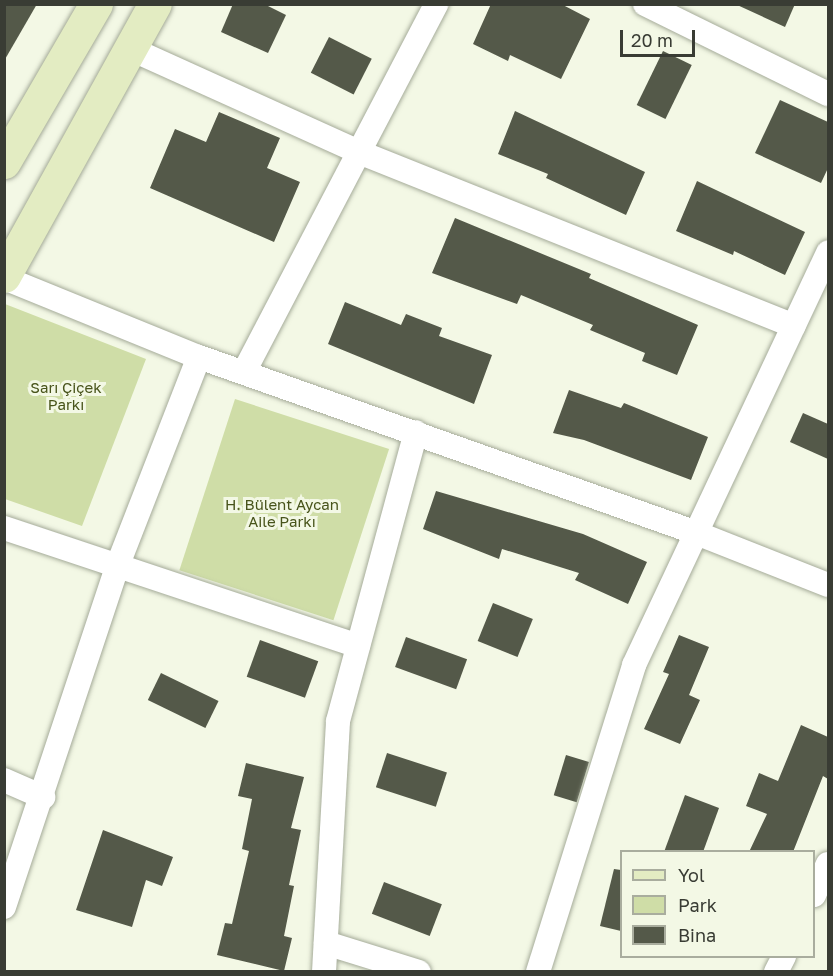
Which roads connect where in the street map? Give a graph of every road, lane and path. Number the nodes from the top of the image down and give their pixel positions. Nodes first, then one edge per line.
1 (96, 4) edge
2 (155, 4) edge
3 (436, 4) edge
4 (645, 4) edge
5 (687, 13) edge
6 (130, 49) junction
7 (828, 94) edge
8 (359, 152) junction
9 (4, 162) edge
10 (828, 252) edge
11 (4, 277) edge
12 (793, 326) junction
13 (199, 357) junction
14 (245, 370) junction
15 (416, 432) junction
16 (4, 528) edge
17 (694, 532) junction
18 (117, 567) junction
19 (828, 585) edge
20 (358, 646) junction
21 (4, 780) edge
22 (43, 797) junction
23 (828, 864) edge
24 (815, 892) edge
25 (4, 907) edge
26 (326, 943) junction
27 (783, 958) edge
28 (324, 972) edge
29 (418, 972) edge
30 (538, 972) edge
31 (776, 972) edge

1 - 9 main road
2 - 6 main road
3 - 8 street
4 - 5 street
5 - 7 street
6 - 8 street
6 - 11 main road
8 - 12 street
8 - 14 street
10 - 12 street
11 - 13 street
12 - 17 street
13 - 14 street
13 - 18 street
14 - 15 street
15 - 17 street
15 - 20 street
16 - 18 street
17 - 19 street
17 - 30 street
18 - 20 street
18 - 22 street
20 - 26 street
21 - 22 street
22 - 25 street
23 - 24 street
26 - 28 street
26 - 29 street
27 - 31 street

